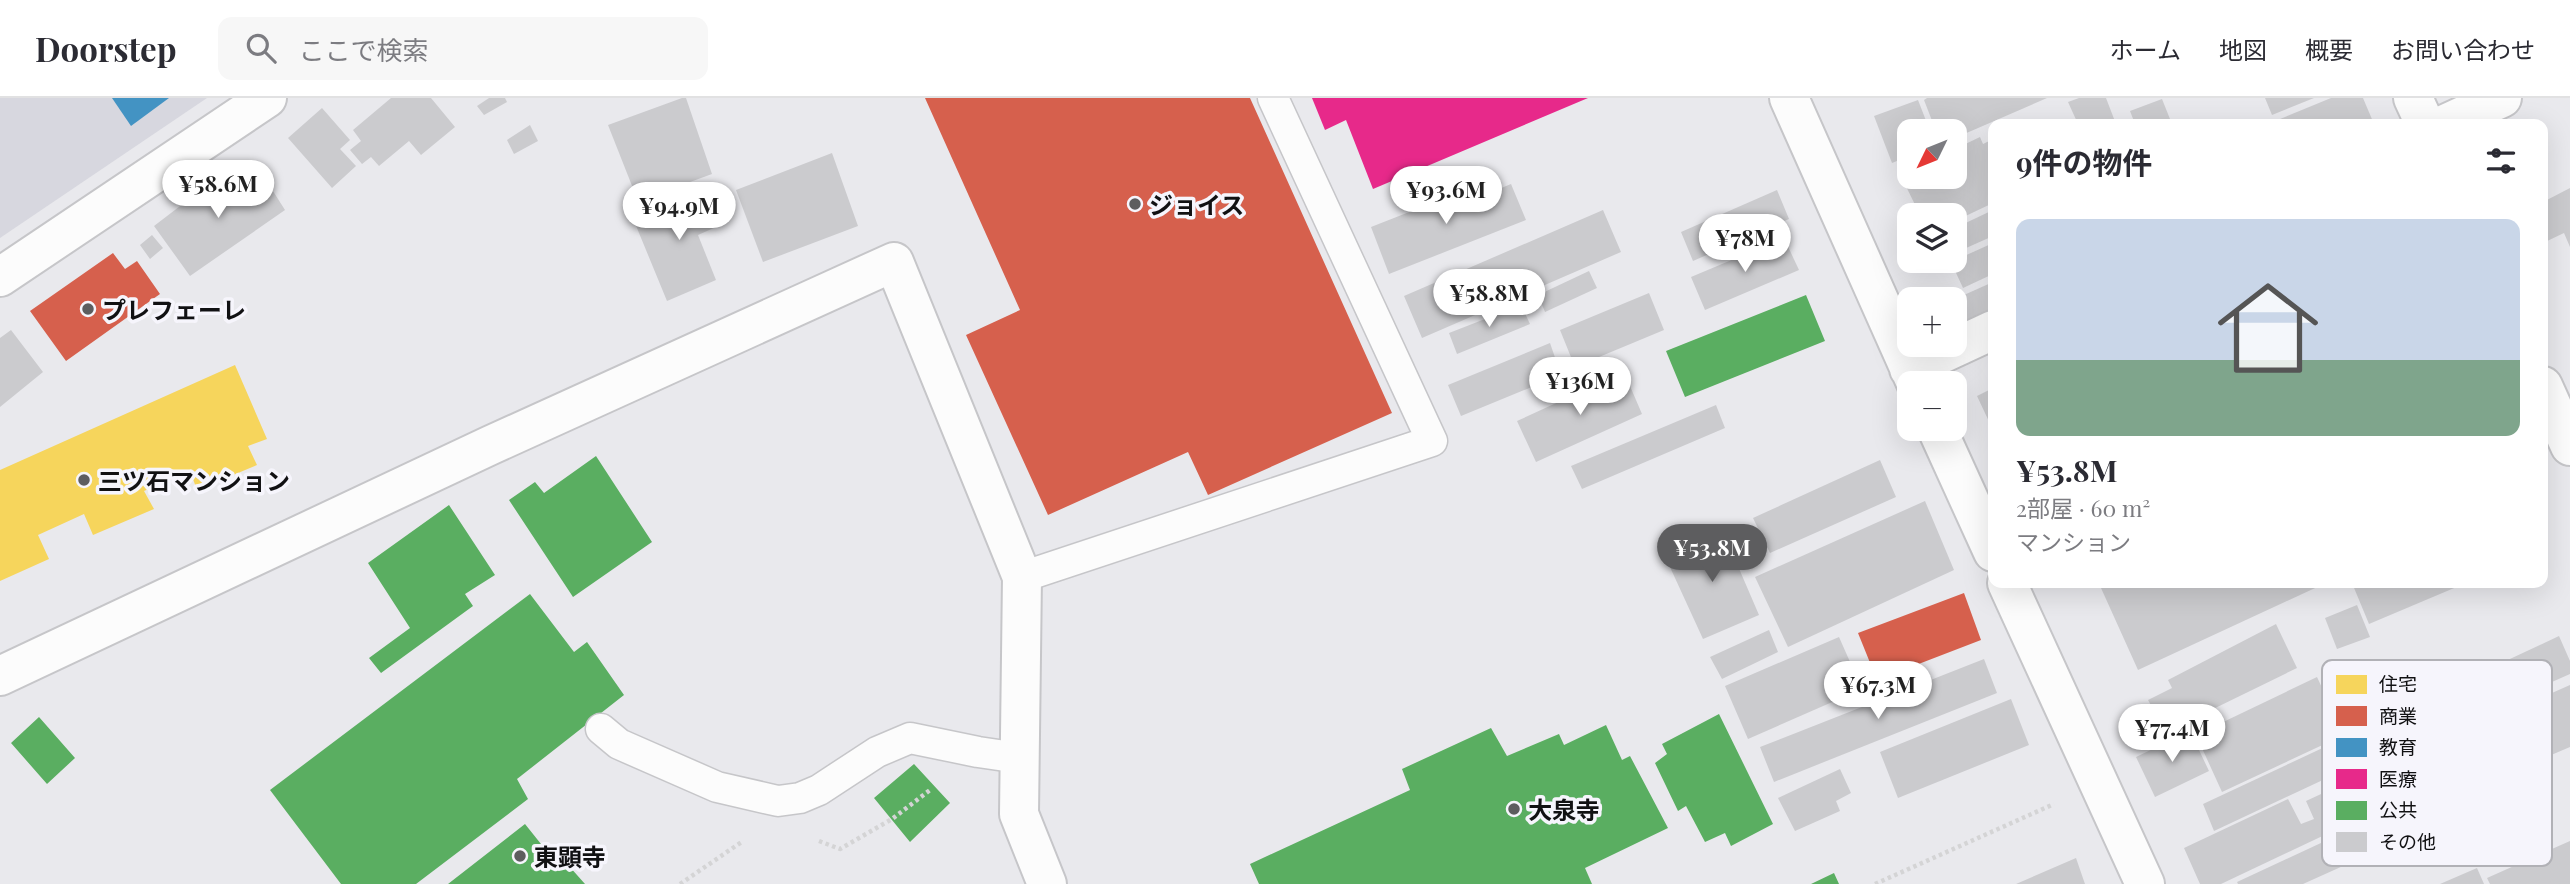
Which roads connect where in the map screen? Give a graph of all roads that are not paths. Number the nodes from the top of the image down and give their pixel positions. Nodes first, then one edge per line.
1 (267, 98) edge
2 (1273, 98) edge
3 (1789, 98) edge
4 (2413, 98) edge
5 (2502, 98) edge
6 (2423, 119) edge
7 (2456, 119) edge
8 (0, 277) edge
9 (1988, 333) edge
10 (1910, 371) edge
11 (1921, 371) edge
12 (2548, 397) edge
13 (1942, 441) edge
14 (2570, 446) edge
15 (1988, 541) edge
16 (1022, 577) junction
17 (2009, 588) edge
18 (0, 676) edge
19 (601, 729) dead end
20 (1019, 758) junction
21 (1047, 884) edge
22 (2145, 884) edge

1 - 8 street
2 - 16 lane
3 - 10 street
4 - 6 street
5 - 7 street
9 - 11 street
12 - 14 street
13 - 15 street
16 - 18 street
16 - 20 street
17 - 22 street
19 - 20 lane
20 - 21 street

